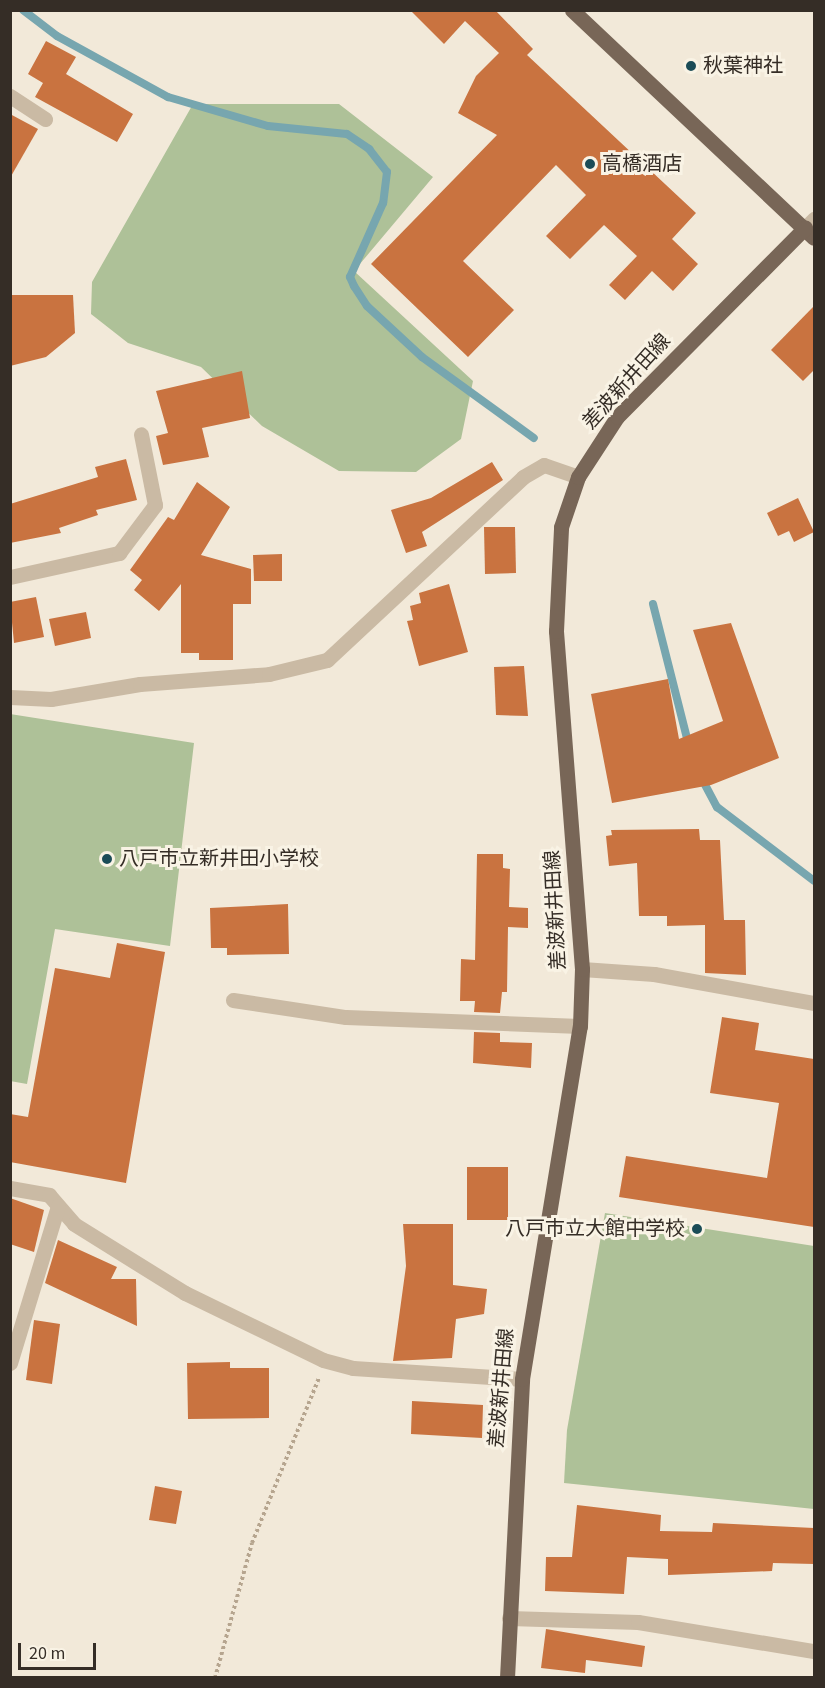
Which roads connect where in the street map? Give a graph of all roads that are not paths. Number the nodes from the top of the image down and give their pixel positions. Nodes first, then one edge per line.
1 (572, 10) edge
2 (10, 96) edge
3 (45, 119) dead end
4 (811, 228) edge
5 (141, 434) dead end
6 (578, 477) junction
7 (10, 577) edge
8 (10, 697) edge
9 (582, 969) junction
10 (233, 1000) dead end
11 (814, 1003) edge
12 (580, 1026) junction
13 (10, 1188) edge
14 (58, 1206) junction
15 (10, 1364) edge
16 (522, 1379) junction
17 (509, 1618) junction
18 (814, 1651) edge
19 (507, 1677) edge

1 - 4 main road
2 - 3 street
4 - 6 main road, 差波新井田線
5 - 7 street
6 - 8 street
6 - 9 main road, 差波新井田線
9 - 11 street
9 - 12 main road, 差波新井田線
10 - 12 street
12 - 16 main road, 差波新井田線
13 - 14 street
14 - 15 street
14 - 16 street
16 - 17 main road, 差波新井田線
17 - 18 street
17 - 19 main road, 差波新井田線

